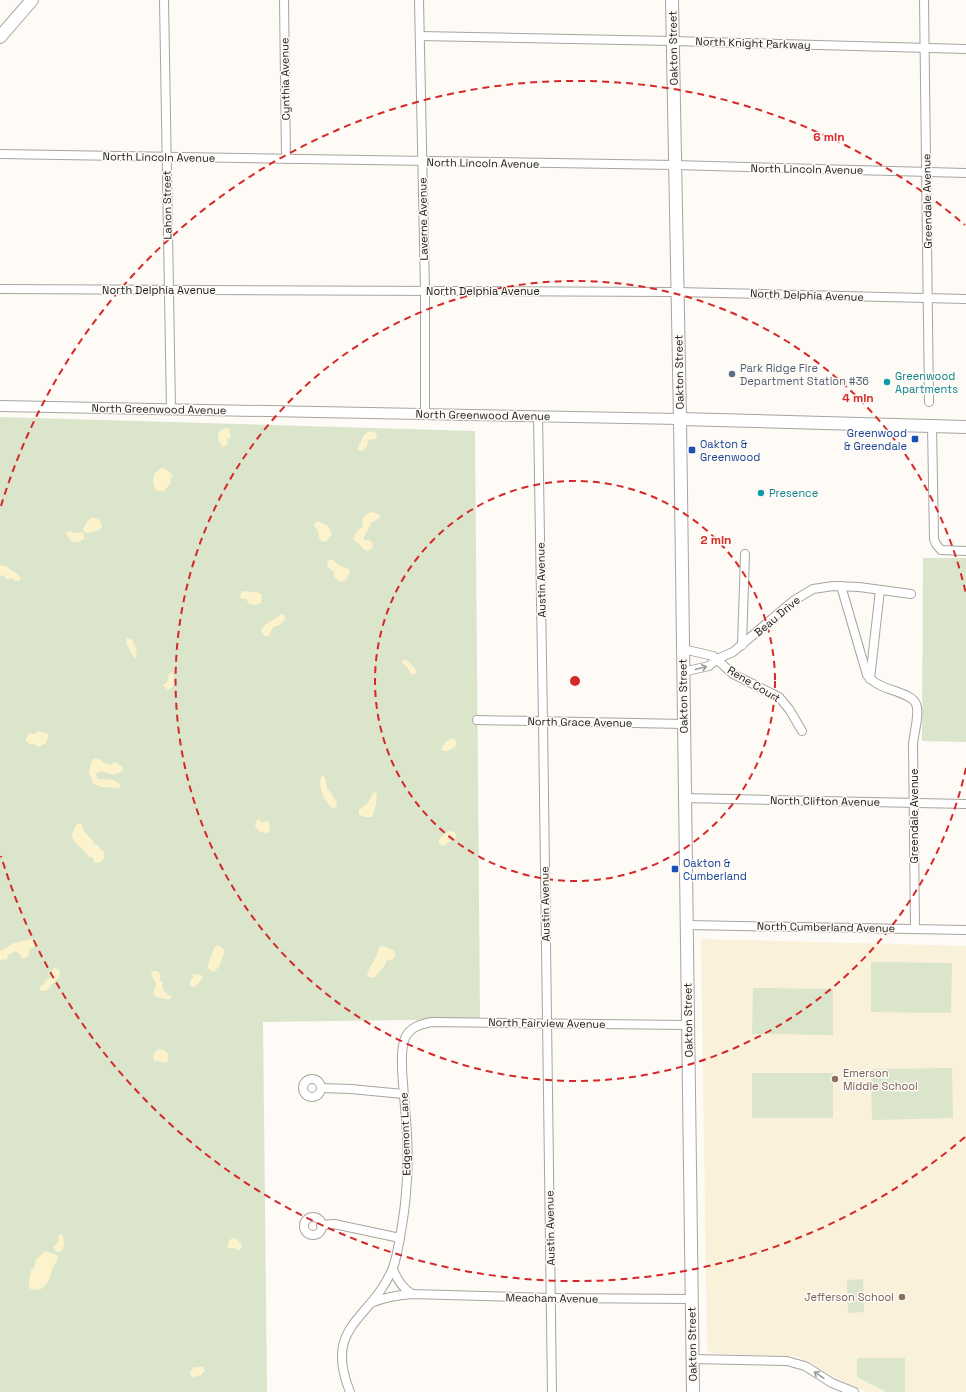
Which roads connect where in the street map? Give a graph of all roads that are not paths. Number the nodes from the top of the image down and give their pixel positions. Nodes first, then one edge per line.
1 (32, 0) edge
2 (164, 0) edge
3 (284, 0) edge
4 (419, 0) edge
5 (672, 0) edge
6 (924, 0) edge
7 (1, 33) edge
8 (420, 36) junction
9 (673, 40) junction
10 (924, 48) junction
11 (966, 49) edge
12 (0, 154) edge
13 (166, 157) junction
14 (286, 159) junction
15 (422, 162) junction
16 (676, 165) junction
17 (926, 172) junction
18 (966, 173) edge
19 (0, 289) edge
20 (169, 290) junction
21 (425, 291) junction
22 (677, 292) junction
23 (929, 298) junction
24 (966, 299) edge
25 (929, 402) dead end
26 (0, 406) edge
27 (171, 410) junction
28 (425, 414) junction
29 (538, 416) junction
30 (680, 419) junction
31 (932, 426) junction
32 (966, 427) edge
33 (966, 551) edge
34 (745, 554) dead end
35 (841, 586) junction
36 (880, 590) junction
37 (911, 594) dead end
38 (742, 645) junction
39 (683, 649) junction
40 (717, 659) junction
41 (683, 672) junction
42 (870, 679) junction
43 (477, 720) dead end
44 (543, 721) junction
45 (684, 724) junction
46 (802, 731) dead end
47 (684, 798) junction
48 (914, 803) junction
49 (966, 804) edge
50 (687, 925) junction
51 (914, 928) junction
52 (966, 930) edge
53 (546, 1023) junction
54 (687, 1025) junction
55 (409, 1032) joint
56 (321, 1088) dead end
57 (403, 1094) junction
58 (321, 1225) dead end
59 (400, 1238) junction
60 (393, 1269) junction
61 (412, 1294) junction
62 (551, 1298) junction
63 (692, 1299) junction
64 (370, 1303) junction
65 (692, 1359) junction
66 (350, 1392) edge
67 (552, 1392) edge
68 (693, 1392) edge
69 (854, 1392) edge

1 - 7 main road
2 - 13 street, Lahon Street
3 - 14 street, Cynthia Avenue
4 - 8 street, Laverne Avenue
5 - 9 main road, Oakton Street
6 - 10 street, Greendale Avenue
8 - 9 street, North Knight Parkway
8 - 15 street, Laverne Avenue
9 - 10 street, North Knight Parkway
9 - 16 main road, Oakton Street
10 - 11 street, North Knight Parkway
10 - 17 street, Greendale Avenue
12 - 13 street, North Lincoln Avenue
13 - 14 street, North Lincoln Avenue
13 - 20 street, Lahon Street
14 - 15 street, North Lincoln Avenue
15 - 16 street, North Lincoln Avenue
15 - 21 street, Laverne Avenue
16 - 17 street, North Lincoln Avenue
16 - 22 main road, Oakton Street
17 - 18 street, North Lincoln Avenue
17 - 23 street, Greendale Avenue
19 - 20 street, North Delphia Avenue
20 - 21 street, North Delphia Avenue
20 - 27 street, Lahon Street
21 - 22 street, North Delphia Avenue
21 - 28 street, Laverne Avenue
22 - 23 street, North Delphia Avenue
22 - 30 main road, Oakton Street
23 - 24 street, North Delphia Avenue
23 - 25 street, Greendale Avenue
26 - 27 street, North Greenwood Avenue
27 - 28 street, North Greenwood Avenue
28 - 29 street, North Greenwood Avenue
29 - 30 street, North Greenwood Avenue
29 - 44 street, Austin Avenue
30 - 31 main road, North Greenwood Avenue
30 - 39 main road, Oakton Street
31 - 32 main road, North Greenwood Avenue
31 - 33 street
34 - 38 street
35 - 36 street, Beau Drive
35 - 38 street, Beau Drive
35 - 42 street
36 - 37 street, Beau Drive
36 - 42 street
38 - 40 street, Beau Drive
39 - 40 street
39 - 41 main road, Oakton Street
41 -> 40 street, Beau Drive
40 - 46 street, Rene Court
41 - 45 main road, Oakton Street
42 - 48 street, Greendale Avenue
43 - 44 street, North Grace Avenue
44 - 45 street, North Grace Avenue
44 - 53 street, Austin Avenue
45 - 47 main road, Oakton Street
47 - 48 street, North Clifton Avenue
47 - 50 main road, Oakton Street
48 - 49 street, North Clifton Avenue
48 - 51 street, Greendale Avenue
50 - 51 street, North Cumberland Avenue
50 - 54 main road, Oakton Street
51 - 52 street, North Cumberland Avenue
53 - 54 street, North Fairview Avenue
53 - 55 street, North Fairview Avenue
53 - 62 street, Austin Avenue
54 - 63 main road, Oakton Street
55 - 57 street, Edgemont Lane
56 - 57 street
57 - 59 street, Edgemont Lane
58 - 59 street
59 - 60 street, Edgemont Lane
60 - 61 street
60 - 64 street, Edgemont Lane
61 - 62 street, Meacham Avenue
61 - 64 street, Meacham Avenue
62 - 63 street, Meacham Avenue
62 - 67 street, Austin Avenue
63 - 65 main road, Oakton Street
64 - 66 street, Edgemont Lane
65 - 68 main road, Oakton Street
69 -> 65 street

